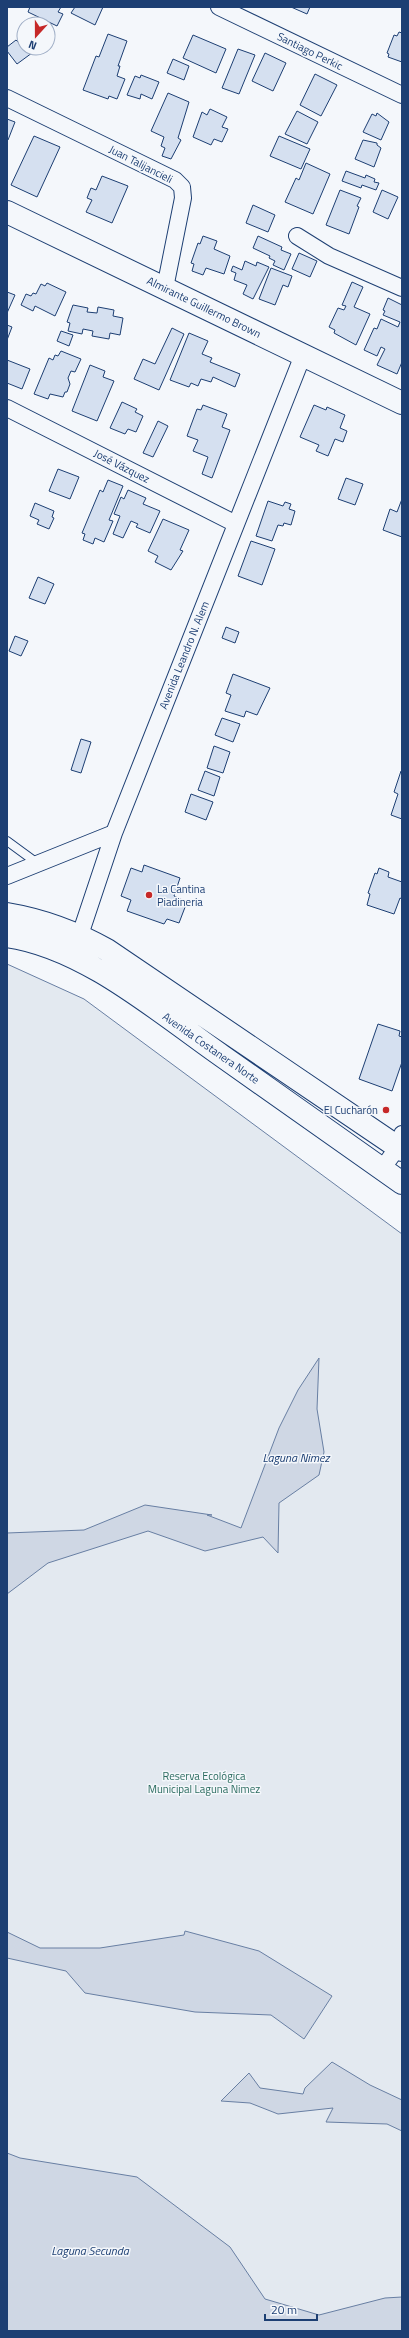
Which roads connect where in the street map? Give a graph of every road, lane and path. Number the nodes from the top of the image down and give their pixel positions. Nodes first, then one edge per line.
1 (219, 7) edge
2 (402, 95) edge
3 (7, 98) edge
4 (7, 212) edge
5 (297, 236) dead end
6 (165, 288) junction
7 (402, 288) edge
8 (303, 355) junction
9 (402, 403) edge
10 (7, 408) edge
11 (236, 524) junction
12 (114, 833) junction
13 (7, 841) edge
14 (37, 863) junction
15 (7, 876) edge
16 (7, 914) edge
17 (80, 935) junction
18 (7, 936) edge
19 (72, 958) junction
20 (400, 1144) edge
21 (382, 1169) junction
22 (402, 1183) edge

1 - 2 street, Santiago Perkic
3 - 6 street, Juan Talijancieli
4 - 6 street, Almirante Guillermo Brown
5 - 7 street
6 - 8 street, Almirante Guillermo Brown
8 - 9 street, Almirante Guillermo Brown
8 - 11 street, Avenida Leandro N. Alem
10 - 11 street, José Vázquez
11 - 12 street, Avenida Leandro N. Alem
12 - 14 street
12 - 17 street, Avenida Leandro N. Alem
13 - 14 lane
14 - 15 street
16 - 17 street
17 - 19 street, Avenida Leandro N. Alem
17 - 20 street
18 - 19 street, Avenida Costanera Norte
19 - 21 street, Avenida Costanera Norte
20 - 21 street
21 - 22 street, Avenida Costanera Norte

